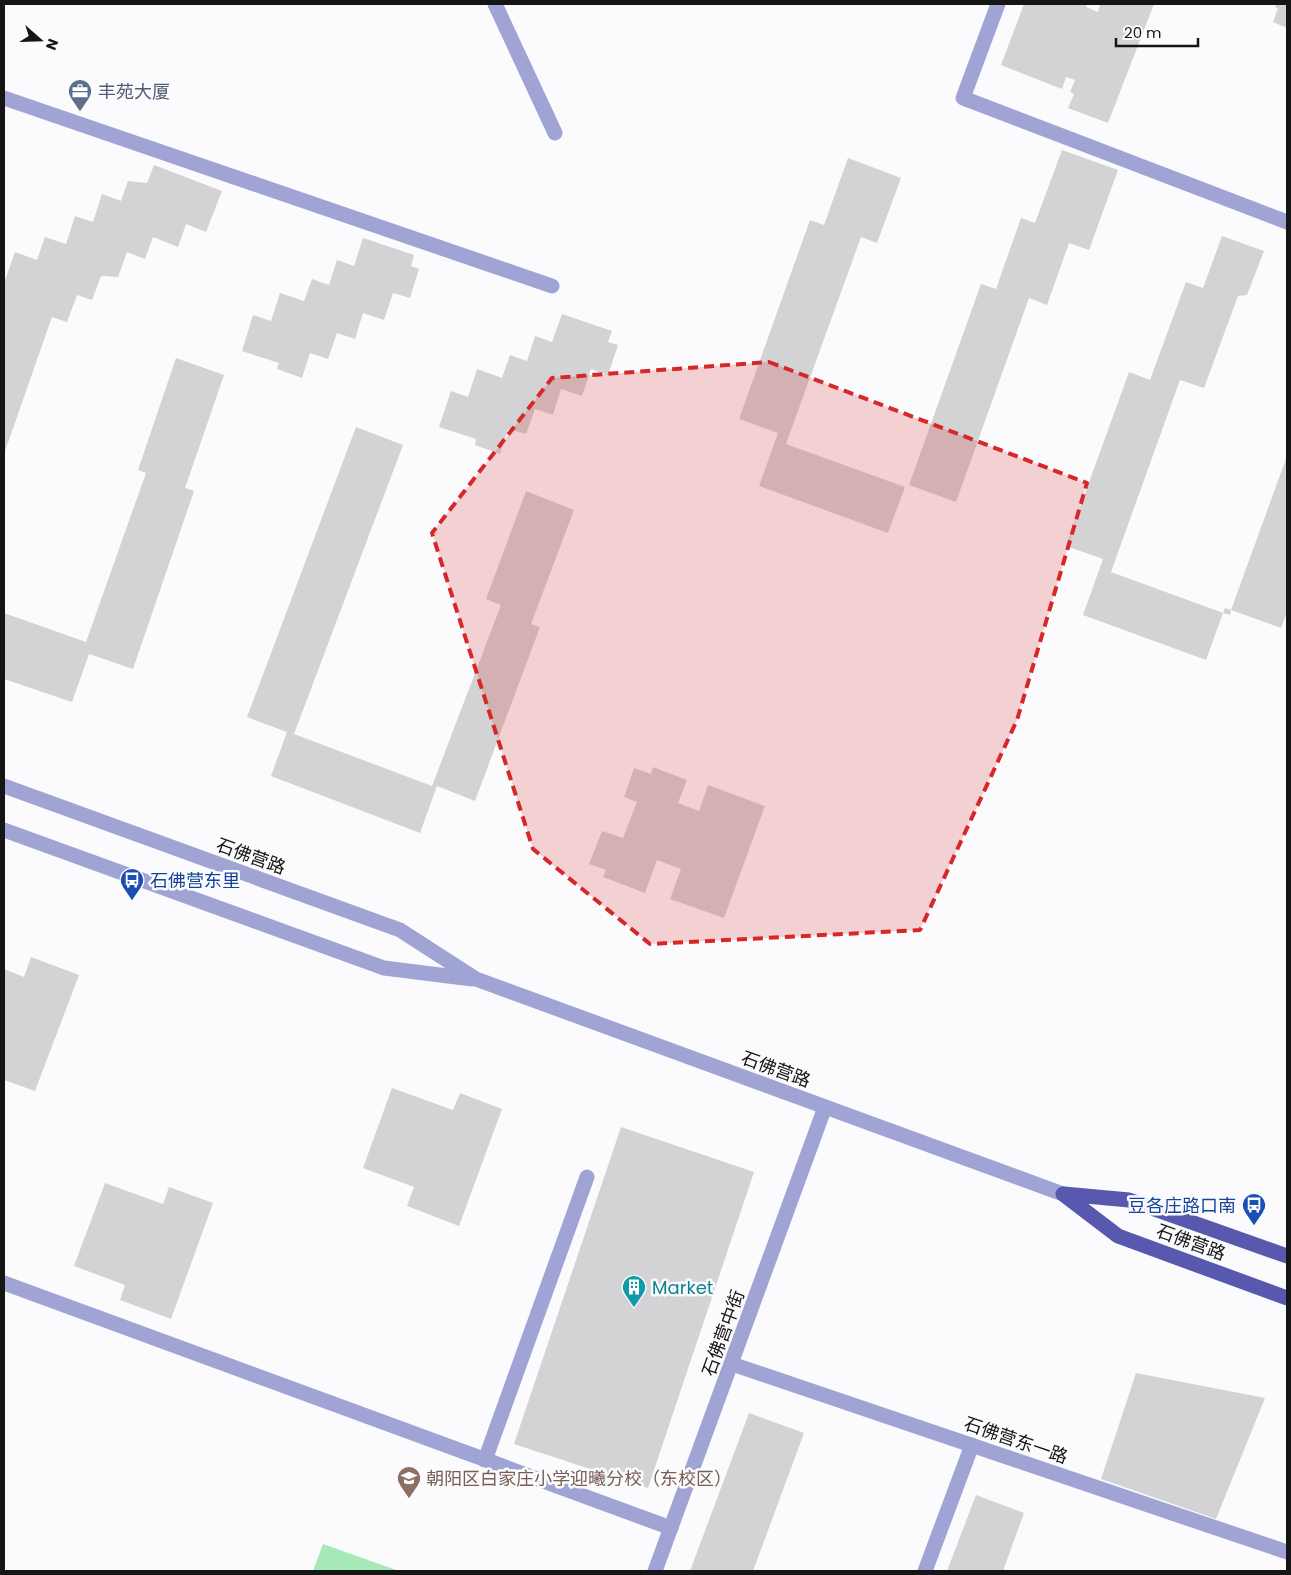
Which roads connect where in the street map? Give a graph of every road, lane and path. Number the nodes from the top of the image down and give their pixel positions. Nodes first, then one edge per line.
1 (494, 4) edge
2 (995, 6) edge
3 (4, 98) edge
4 (555, 133) dead end
5 (1287, 222) edge
6 (552, 286) dead end
7 (4, 786) edge
8 (4, 830) edge
9 (476, 979) junction
10 (826, 1107) junction
11 (586, 1177) dead end
12 (1063, 1194) junction
13 (1287, 1256) edge
14 (4, 1283) edge
15 (1287, 1298) edge
16 (732, 1364) junction
17 (972, 1445) junction
18 (486, 1460) junction
19 (671, 1528) junction
20 (1287, 1552) edge
21 (655, 1571) edge
22 (925, 1571) edge

1 - 4 street
2 - 5 street
3 - 6 street
7 - 9 street, 石佛营路
8 - 9 street, 石佛营路
9 - 10 street, 石佛营路
10 - 12 street, 石佛营路
10 - 16 street, 石佛营中街
11 - 18 street
12 - 13 main road, 石佛营路
12 - 15 main road, 石佛营路
14 - 18 street
16 - 17 street, 石佛营东一路
16 - 19 street, 石佛营中街
17 - 20 street, 石佛营东一路
17 - 22 street
18 - 19 street
19 - 21 street, 石佛营中街

